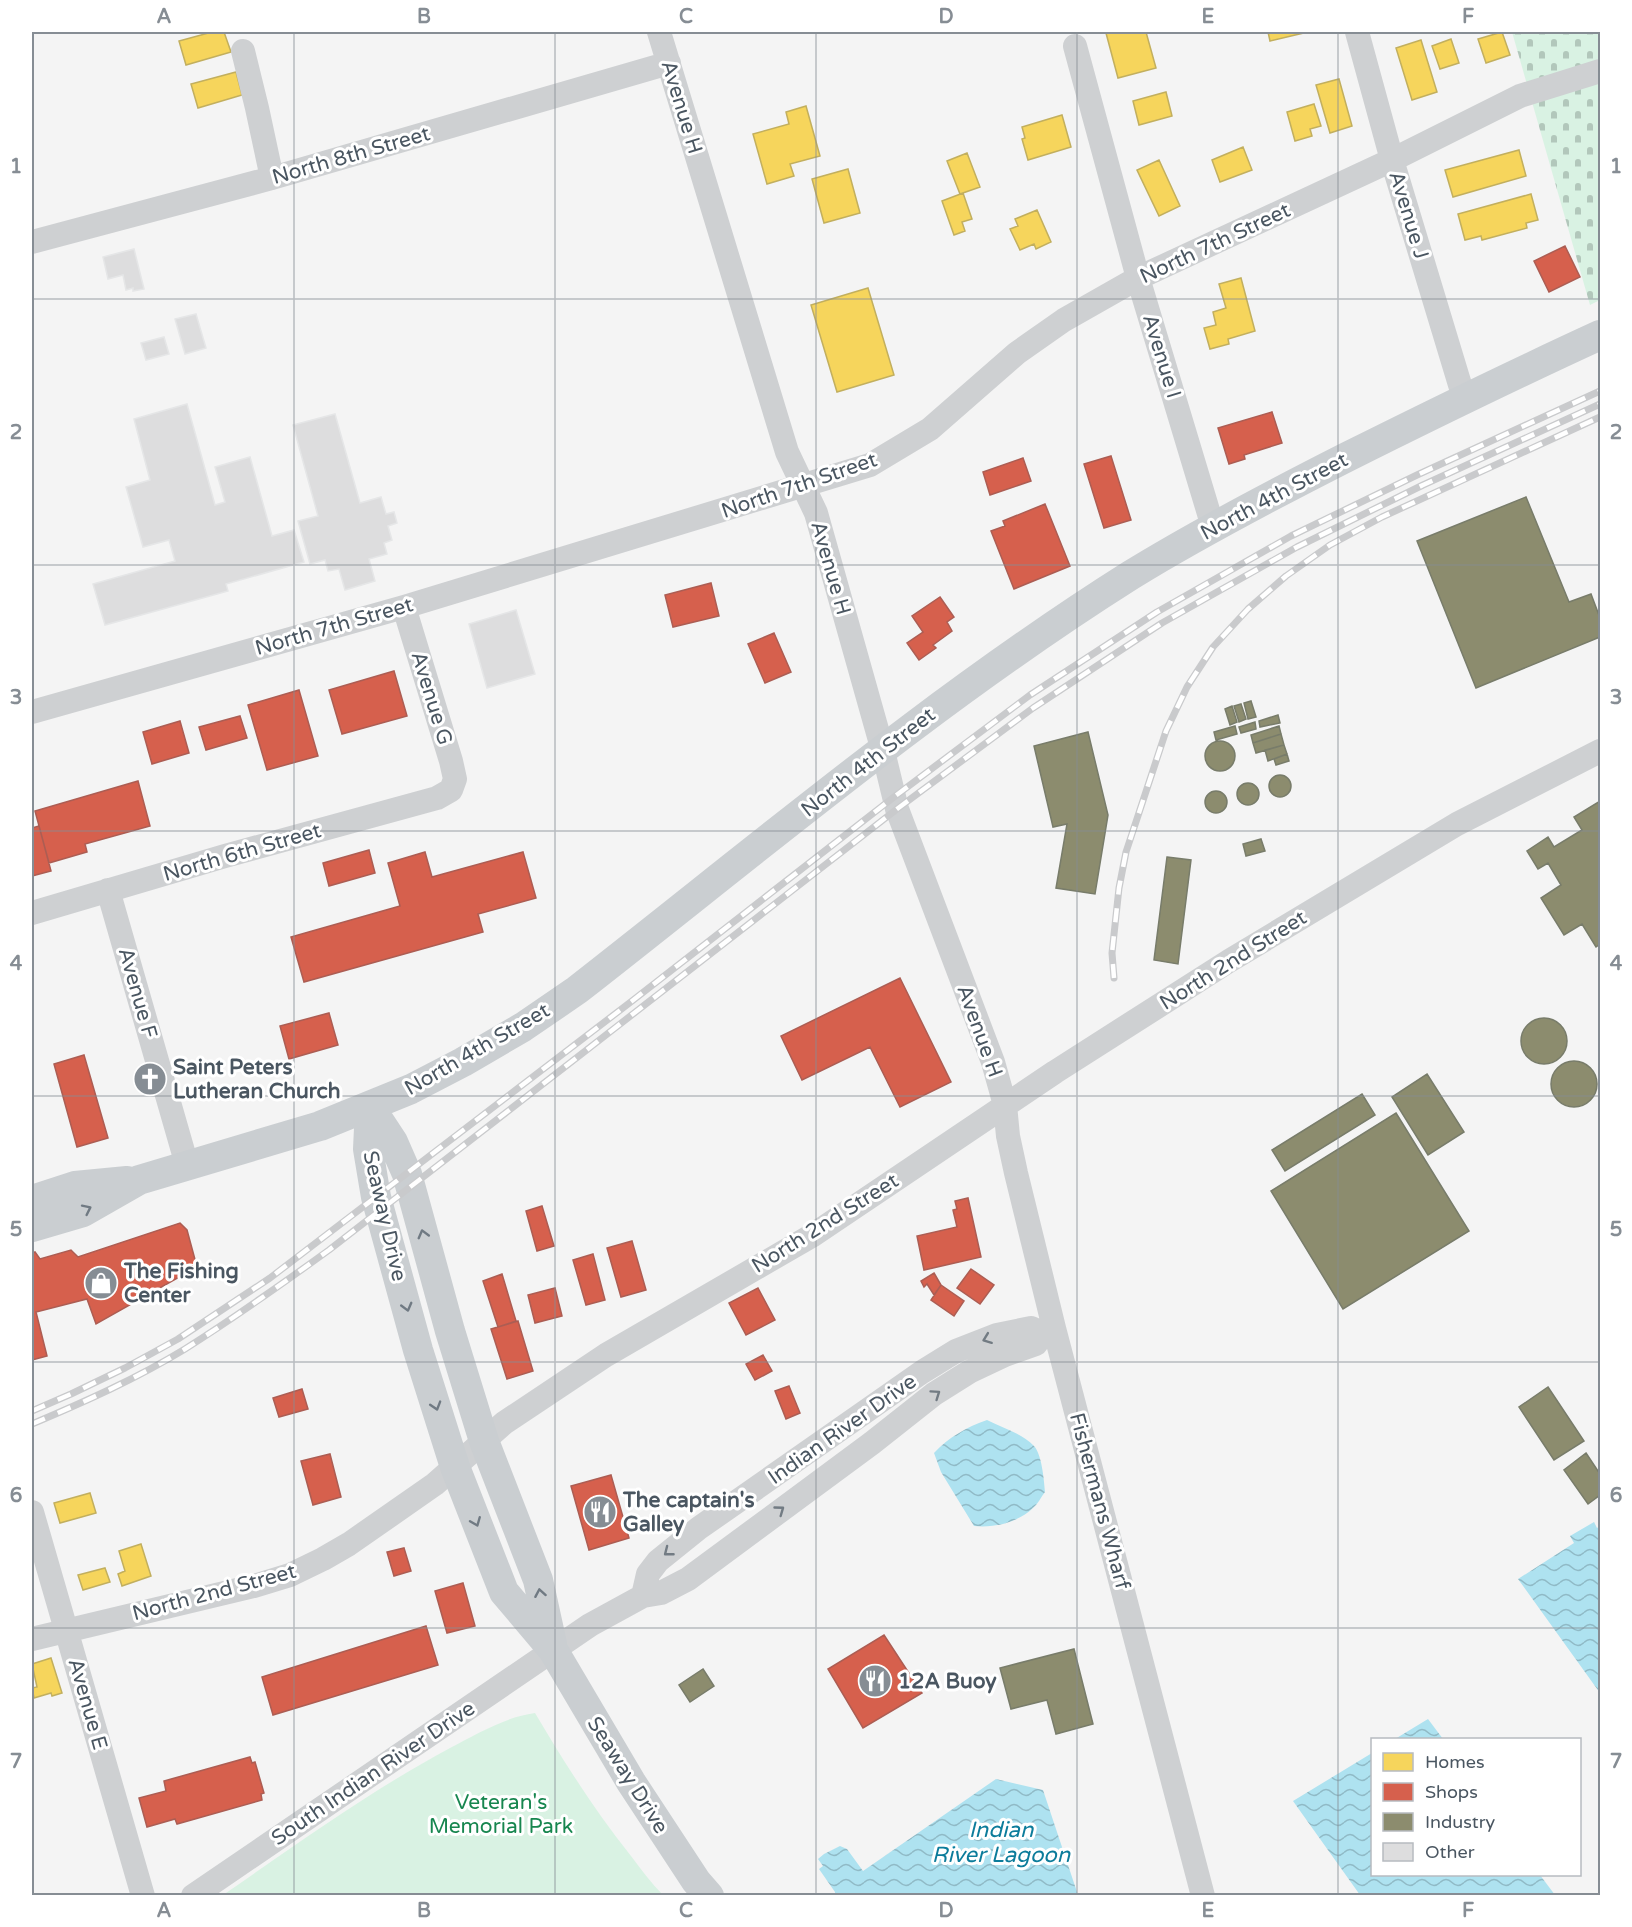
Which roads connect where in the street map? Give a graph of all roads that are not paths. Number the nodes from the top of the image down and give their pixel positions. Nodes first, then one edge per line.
1 (659, 32) edge
2 (1357, 32) edge
3 (1075, 46) dead end
4 (243, 51) dead end
5 (669, 63) junction
6 (1600, 71) edge
7 (1392, 160) junction
8 (272, 178) junction
9 (32, 242) edge
10 (1138, 278) junction
11 (1600, 335) edge
12 (1464, 398) junction
13 (803, 487) junction
14 (1214, 527) junction
15 (404, 607) junction
16 (32, 712) edge
17 (883, 751) junction
18 (1600, 751) edge
19 (451, 790) joint
20 (108, 890) junction
21 (32, 913) edge
22 (1005, 1105) junction
23 (370, 1107) junction
24 (187, 1165) junction
25 (139, 1180) junction
26 (32, 1200) edge
27 (32, 1227) edge
28 (1048, 1331) junction
29 (484, 1441) junction
30 (455, 1467) junction
31 (32, 1512) edge
32 (643, 1596) junction
33 (66, 1630) junction
34 (32, 1639) edge
35 (553, 1650) junction
36 (143, 1896) edge
37 (193, 1896) edge
38 (709, 1896) edge
39 (1203, 1896) edge

1 - 5 street, Avenue H
2 - 7 street, Avenue J
3 - 10 street, Avenue I
4 - 8 street
5 - 8 street, North 8th Street
5 - 13 street, Avenue H
6 - 7 street, North 7th Street
7 - 10 street, North 7th Street
7 - 12 street, Avenue J
8 - 9 street, North 8th Street
10 - 13 street, North 7th Street
10 - 14 street, Avenue I
11 - 12 main road, North 4th Street
12 - 14 main road, North 4th Street
13 - 15 street, North 7th Street
13 - 17 street, Avenue H
14 - 17 main road, North 4th Street
15 - 16 street, North 7th Street
15 - 19 street, Avenue G
17 - 22 street, Avenue H
17 - 23 main road, North 4th Street
18 - 22 street, North 2nd Street
19 - 20 street, North 6th Street
20 - 21 street, North 6th Street
20 - 24 street, Avenue F
22 - 28 street, Fishermans Wharf
22 - 29 street, North 2nd Street
23 - 24 main road, North 4th Street
29 -> 23 main road, Seaway Drive
23 -> 30 main road, Seaway Drive
24 - 25 main road, North 4th Street
25 - 26 main road, North 4th Street
27 -> 25 main road, North 4th Street
32 -> 28 street, Indian River Drive
28 -> 32 street, Indian River Drive
28 - 39 street, Fishermans Wharf
29 - 30 street, North 2nd Street
35 -> 29 main road, Seaway Drive
30 - 33 street, North 2nd Street
30 -> 35 main road, Seaway Drive
31 - 33 street, Avenue E
32 - 35 street, Indian River Drive
33 - 34 street, North 2nd Street
33 - 36 street, Avenue E
35 - 37 street, South Indian River Drive
35 - 38 main road, Seaway Drive

